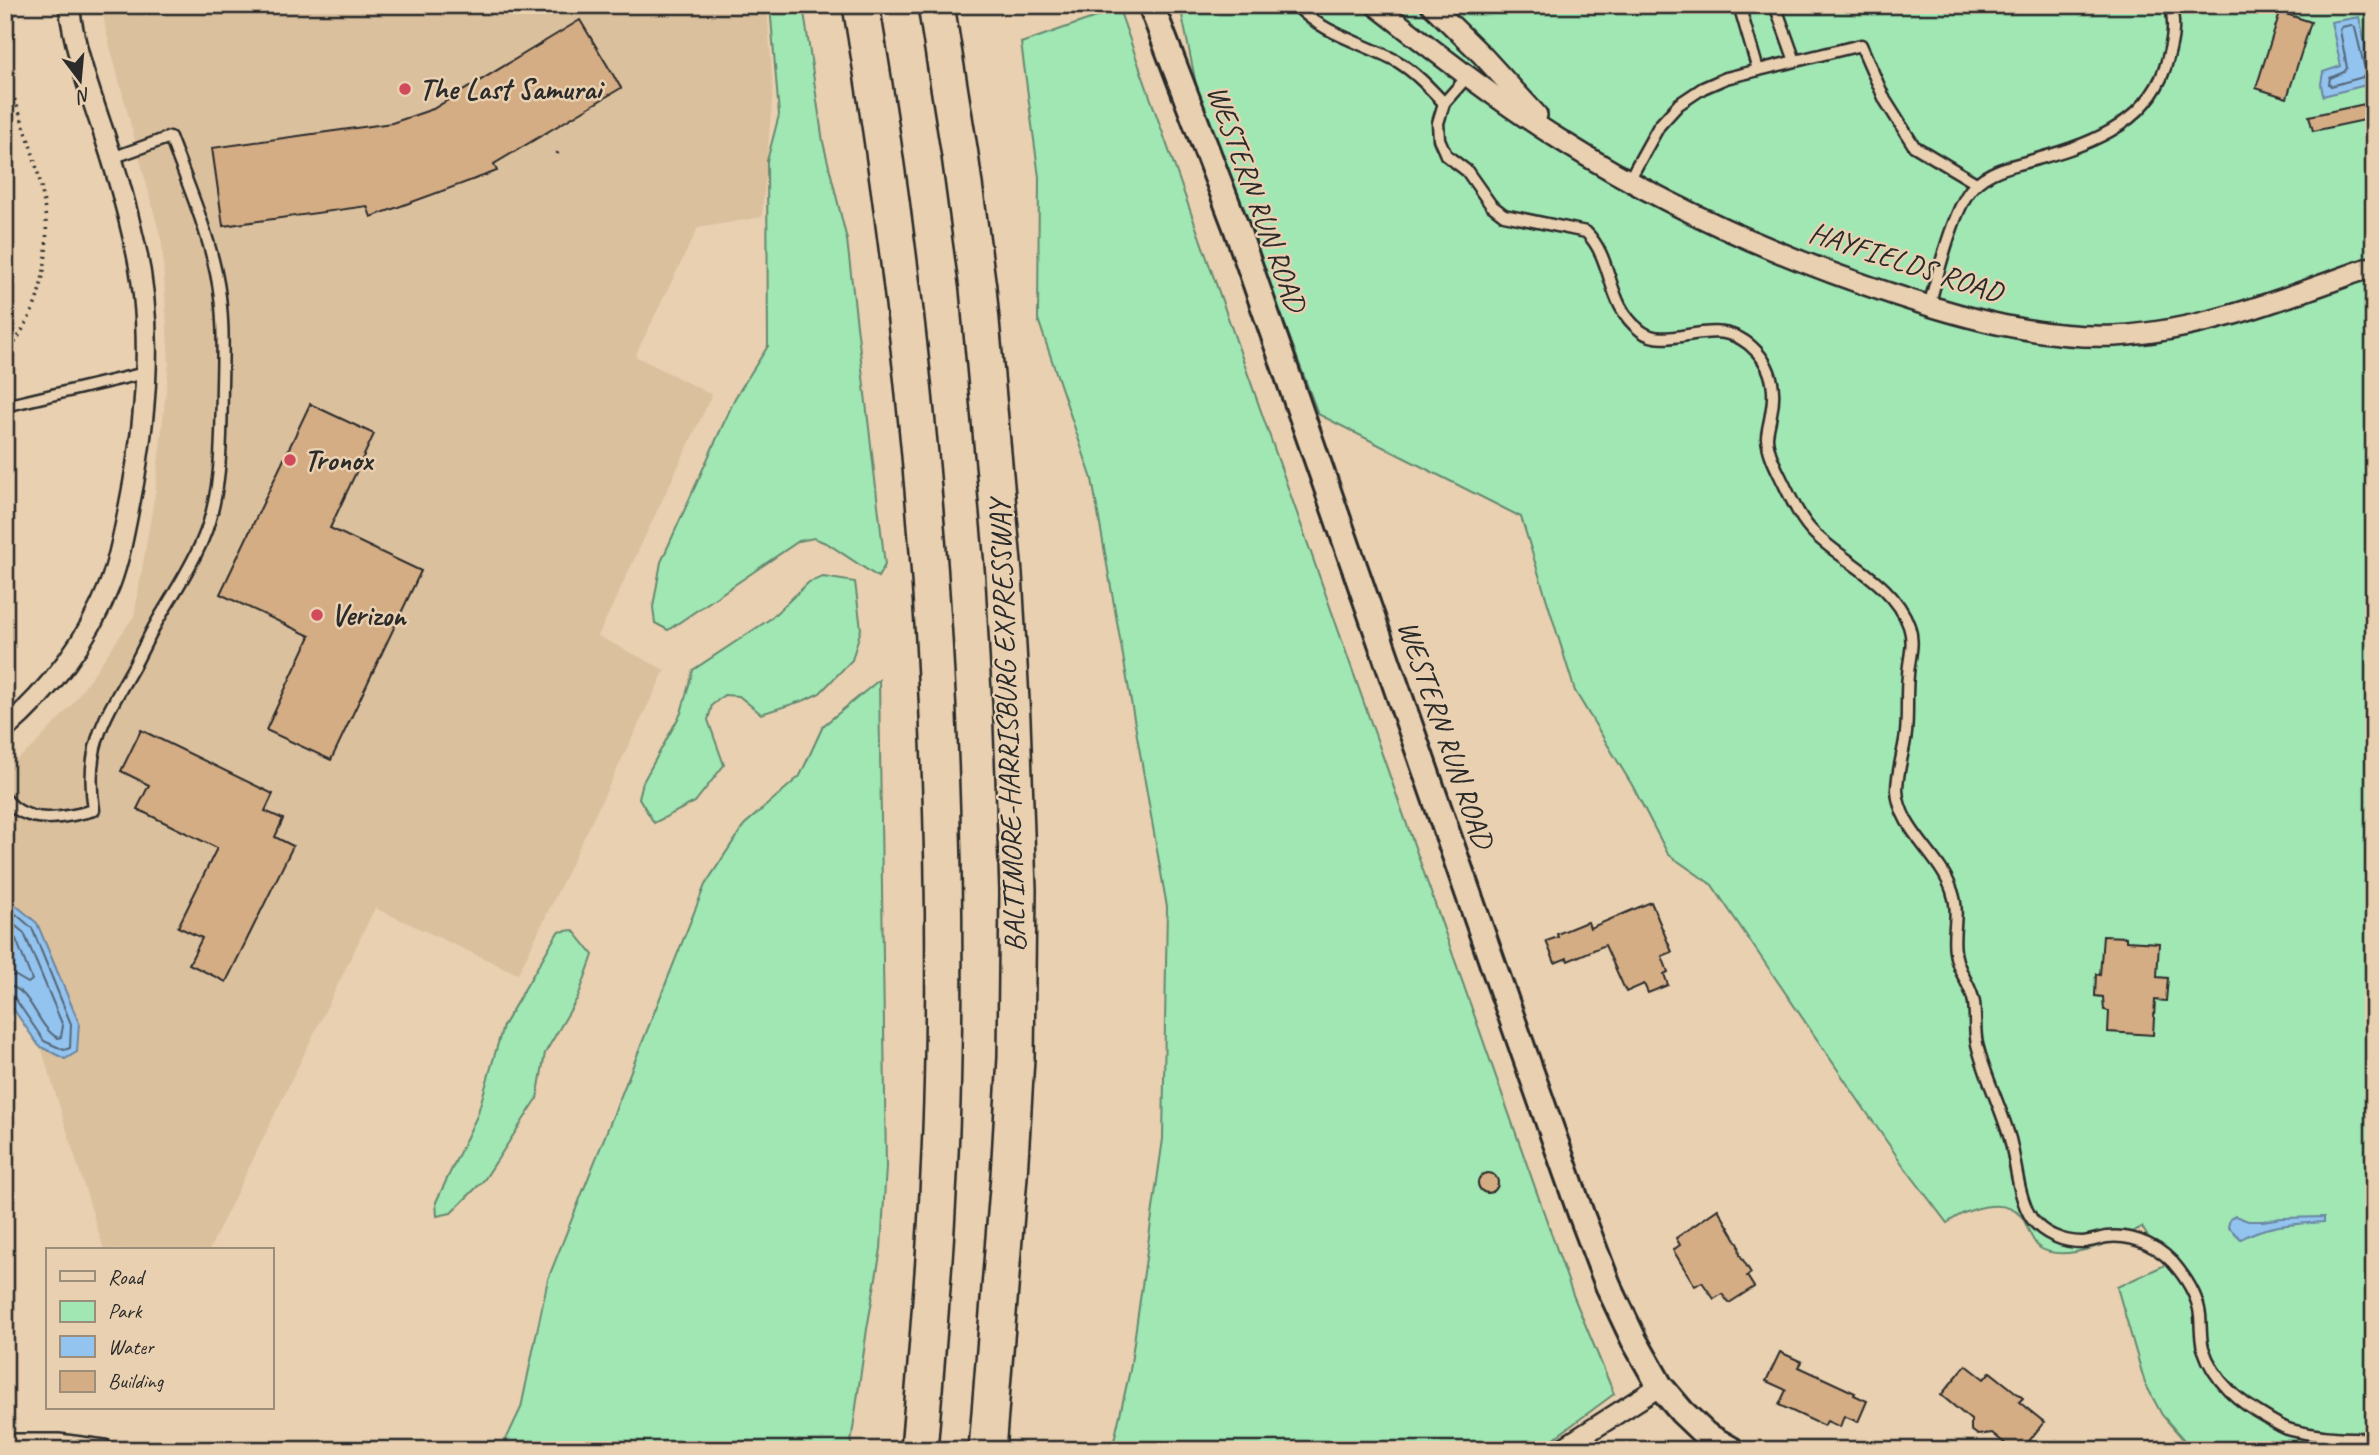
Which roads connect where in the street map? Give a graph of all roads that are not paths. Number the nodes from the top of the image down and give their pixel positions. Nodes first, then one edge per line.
1 (69, 5) edge
2 (861, 5) edge
3 (936, 5) edge
4 (1151, 5) edge
5 (1296, 5) edge
6 (1375, 5) edge
7 (1431, 5) edge
8 (1739, 5) edge
9 (1775, 5) edge
10 (2170, 5) edge
11 (1795, 61) junction
12 (1758, 70) junction
13 (1467, 77) junction
14 (1444, 103) junction
15 (1562, 141) junction
16 (112, 158) junction
17 (1629, 180) junction
18 (1976, 183) junction
19 (2374, 266) edge
20 (1928, 306) junction
21 (145, 373) junction
22 (5, 406) edge
23 (5, 729) edge
24 (5, 798) edge
25 (1660, 1386) junction
26 (2374, 1438) edge
27 (5, 1444) edge
28 (104, 1450) edge
29 (919, 1450) edge
30 (987, 1450) edge
31 (1560, 1450) edge
32 (1732, 1450) edge

1 - 16 street
2 - 29 highway
3 - 30 highway, BALTIMORE-HARRISBURG EXPRESSWAY
4 - 25 street, WESTERN RUN ROAD
5 - 14 lane
6 - 13 street, HAYFIELDS ROAD
7 - 15 street, HAYFIELDS ROAD
8 - 12 lane
9 - 11 lane
10 - 18 lane
11 - 12 lane
11 - 18 lane
12 - 17 lane
13 - 14 lane
13 - 15 street, HAYFIELDS ROAD
14 - 26 lane
15 - 17 street, HAYFIELDS ROAD
16 - 21 street
16 - 24 lane
17 - 20 street, HAYFIELDS ROAD
18 - 20 lane
19 - 20 street, HAYFIELDS ROAD
21 - 22 lane
21 - 23 street
25 - 31 street
25 - 32 street, WESTERN RUN ROAD
27 - 28 street

